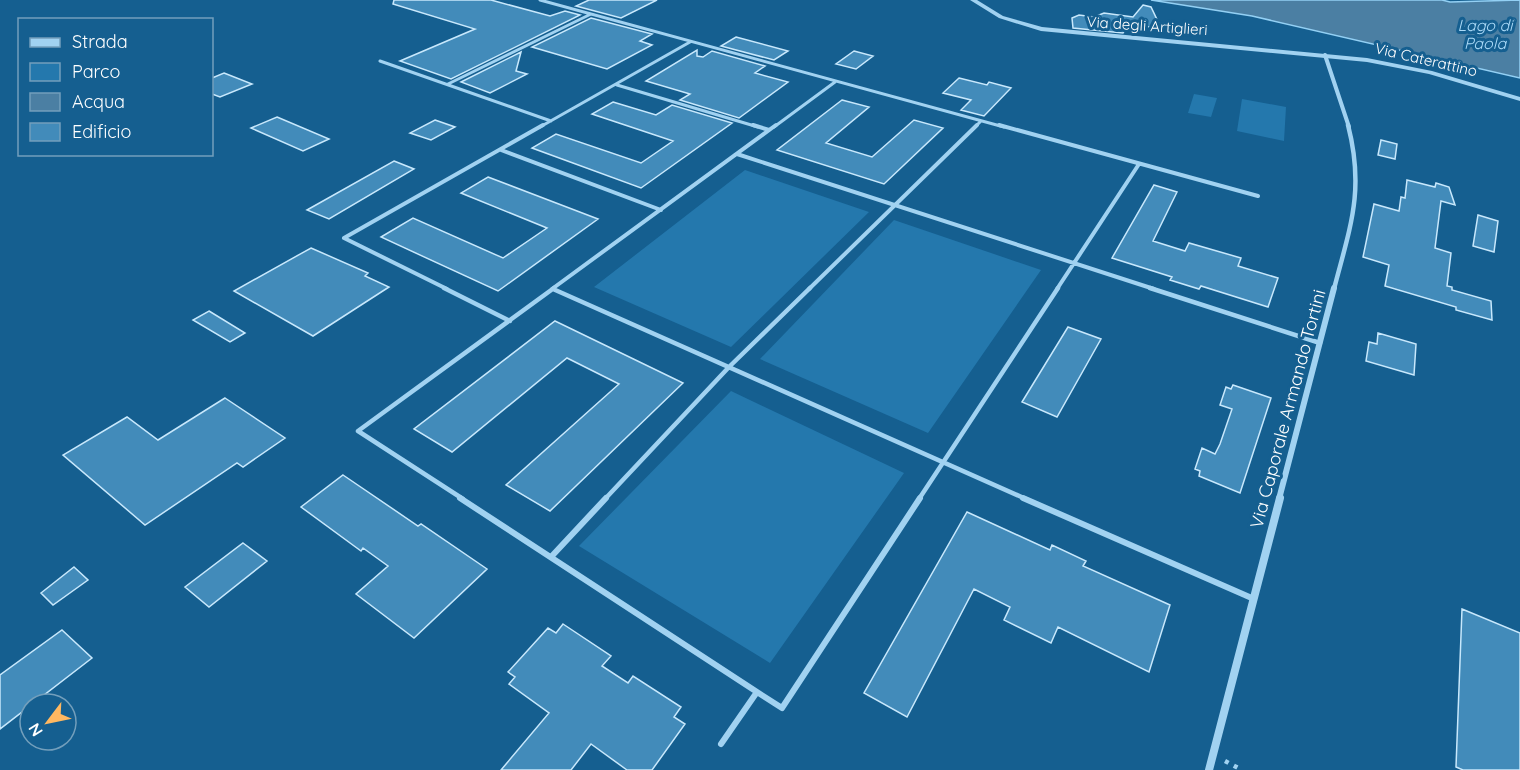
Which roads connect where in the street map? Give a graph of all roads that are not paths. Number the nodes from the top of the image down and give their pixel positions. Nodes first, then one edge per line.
1 (540, 0) edge
2 (973, 0) edge
3 (591, 14) junction
4 (690, 42) junction
5 (1325, 55) junction
6 (380, 61) dead end
7 (835, 82) junction
8 (448, 84) junction
9 (616, 85) junction
10 (1520, 99) edge
11 (551, 121) junction
12 (981, 121) junction
13 (769, 130) junction
14 (501, 150) junction
15 (736, 154) junction
16 (1140, 164) junction
17 (1258, 196) dead end
18 (894, 205) junction
19 (661, 210) junction
20 (1074, 263) junction
21 (553, 289) junction
22 (510, 321) junction
23 (1320, 343) junction
24 (729, 367) junction
25 (943, 463) junction
26 (551, 557) junction
27 (1254, 598) junction
28 (757, 692) junction
29 (721, 744) dead end
30 (1209, 770) edge

1 - 3 lane
2 - 5 street, Via degli Artiglieri
3 - 4 lane
3 - 8 lane
4 - 7 lane
4 - 9 lane
5 - 10 street, Via Caterattino
5 - 23 street, Via Caporale Armando Tortini
6 - 8 lane
7 - 12 lane
7 - 13 lane
8 - 11 lane
9 - 11 lane
9 - 13 lane
11 - 14 lane
12 - 16 lane
12 - 18 lane
13 - 15 lane
14 - 19 lane
14 - 22 lane
15 - 18 lane
15 - 19 lane
16 - 17 lane
16 - 20 lane
18 - 20 lane
18 - 24 lane
19 - 21 lane
20 - 23 lane
20 - 25 lane
21 - 22 lane
21 - 24 lane
22 - 26 lane
23 - 27 street, Via Caporale Armando Tortini
24 - 25 lane
24 - 26 lane
25 - 27 lane
25 - 28 lane
26 - 28 lane
27 - 30 street, Via Caporale Armando Tortini
28 - 29 lane

